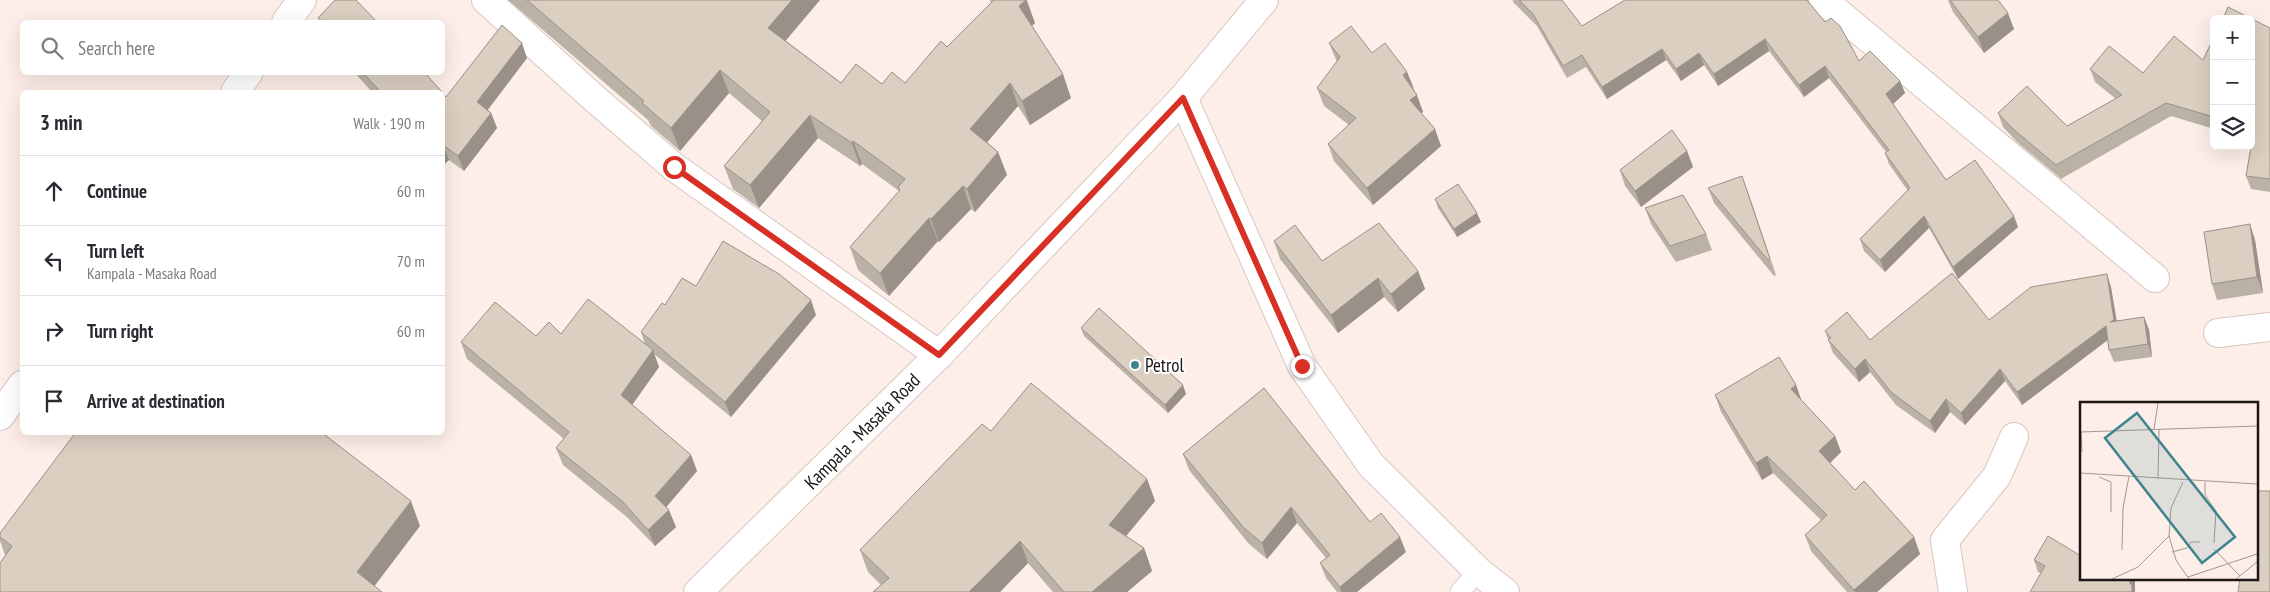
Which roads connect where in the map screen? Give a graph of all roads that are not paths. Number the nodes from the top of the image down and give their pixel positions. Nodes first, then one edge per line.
1 (302, 0) edge
2 (486, 0) edge
3 (1264, 0) edge
4 (1823, 0) edge
5 (287, 20) edge
6 (248, 75) edge
7 (236, 90) edge
8 (1183, 98) junction
9 (2155, 278) dead end
10 (2270, 327) edge
11 (2218, 333) dead end
12 (939, 355) junction
13 (20, 388) edge
14 (0, 416) edge
15 (2014, 437) dead end
16 (1478, 571) junction
17 (698, 592) edge
18 (1460, 592) edge
19 (1505, 592) edge
20 (1953, 592) edge

1 - 5 street
2 - 12 street
3 - 8 street, Kampala - Masaka Road
4 - 9 street
6 - 7 street
8 - 12 street, Kampala - Masaka Road
8 - 16 street
10 - 11 street
12 - 17 street, Kampala - Masaka Road
13 - 14 street
15 - 20 street
16 - 18 lane
16 - 19 street

